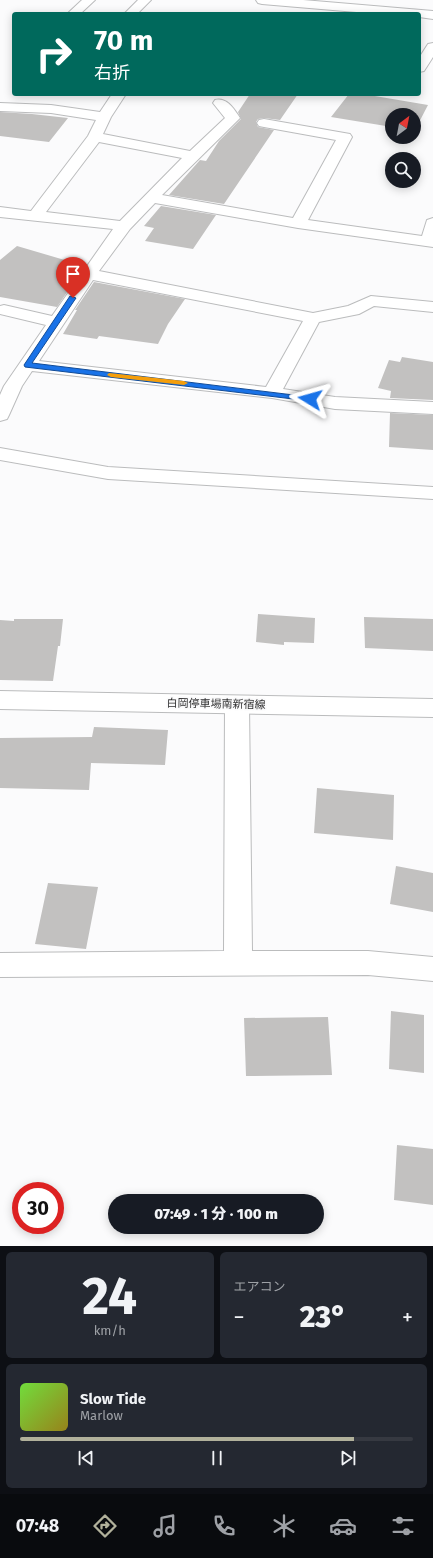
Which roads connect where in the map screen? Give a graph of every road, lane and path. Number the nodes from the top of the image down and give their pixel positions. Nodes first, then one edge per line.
1 (88, 0) edge
2 (145, 0) edge
3 (267, 0) edge
4 (75, 12) edge
5 (132, 12) edge
6 (263, 12) edge
7 (400, 12) edge
8 (421, 14) edge
9 (433, 15) edge
10 (433, 46) edge
11 (421, 65) edge
12 (421, 71) edge
13 (433, 73) edge
14 (118, 96) edge
15 (220, 103) dead end
16 (0, 107) edge
17 (104, 117) junction
18 (264, 123) dead end
19 (95, 137) junction
20 (193, 156) junction
21 (151, 198) junction
22 (0, 212) edge
23 (35, 216) junction
24 (298, 223) junction
25 (433, 223) edge
26 (124, 226) junction
27 (430, 241) edge
28 (89, 274) junction
29 (433, 307) edge
30 (4, 310) dead end
31 (314, 318) junction
32 (56, 322) junction
33 (27, 365) junction
34 (6, 385) edge
35 (272, 393) junction
36 (433, 408) edge
37 (0, 415) edge
38 (0, 454) edge
39 (433, 493) edge
40 (0, 700) edge
41 (237, 705) junction
42 (433, 708) edge
43 (238, 964) junction
44 (0, 965) edge
45 (433, 968) edge

1 - 4 street
2 - 5 street
3 - 6 street
3 - 7 street
8 - 9 street
10 - 11 street
12 - 13 street
14 - 17 street
15 - 20 street
16 - 17 street
17 - 19 street
18 - 24 street
19 - 20 street
19 - 23 street
20 - 21 street
21 - 24 street
21 - 26 street
22 - 23 street
23 - 26 street
24 - 27 street
25 - 27 street
26 - 28 street
28 - 31 street
28 - 32 street
29 - 31 street
30 - 32 street
31 - 35 street
32 - 33 street
33 - 34 street
33 - 35 street
34 - 37 street
35 - 36 street
38 - 39 street
40 - 41 street, 白岡停車場南新宿線
41 - 42 street, 白岡停車場南新宿線
41 - 43 street
43 - 44 street
43 - 45 street

